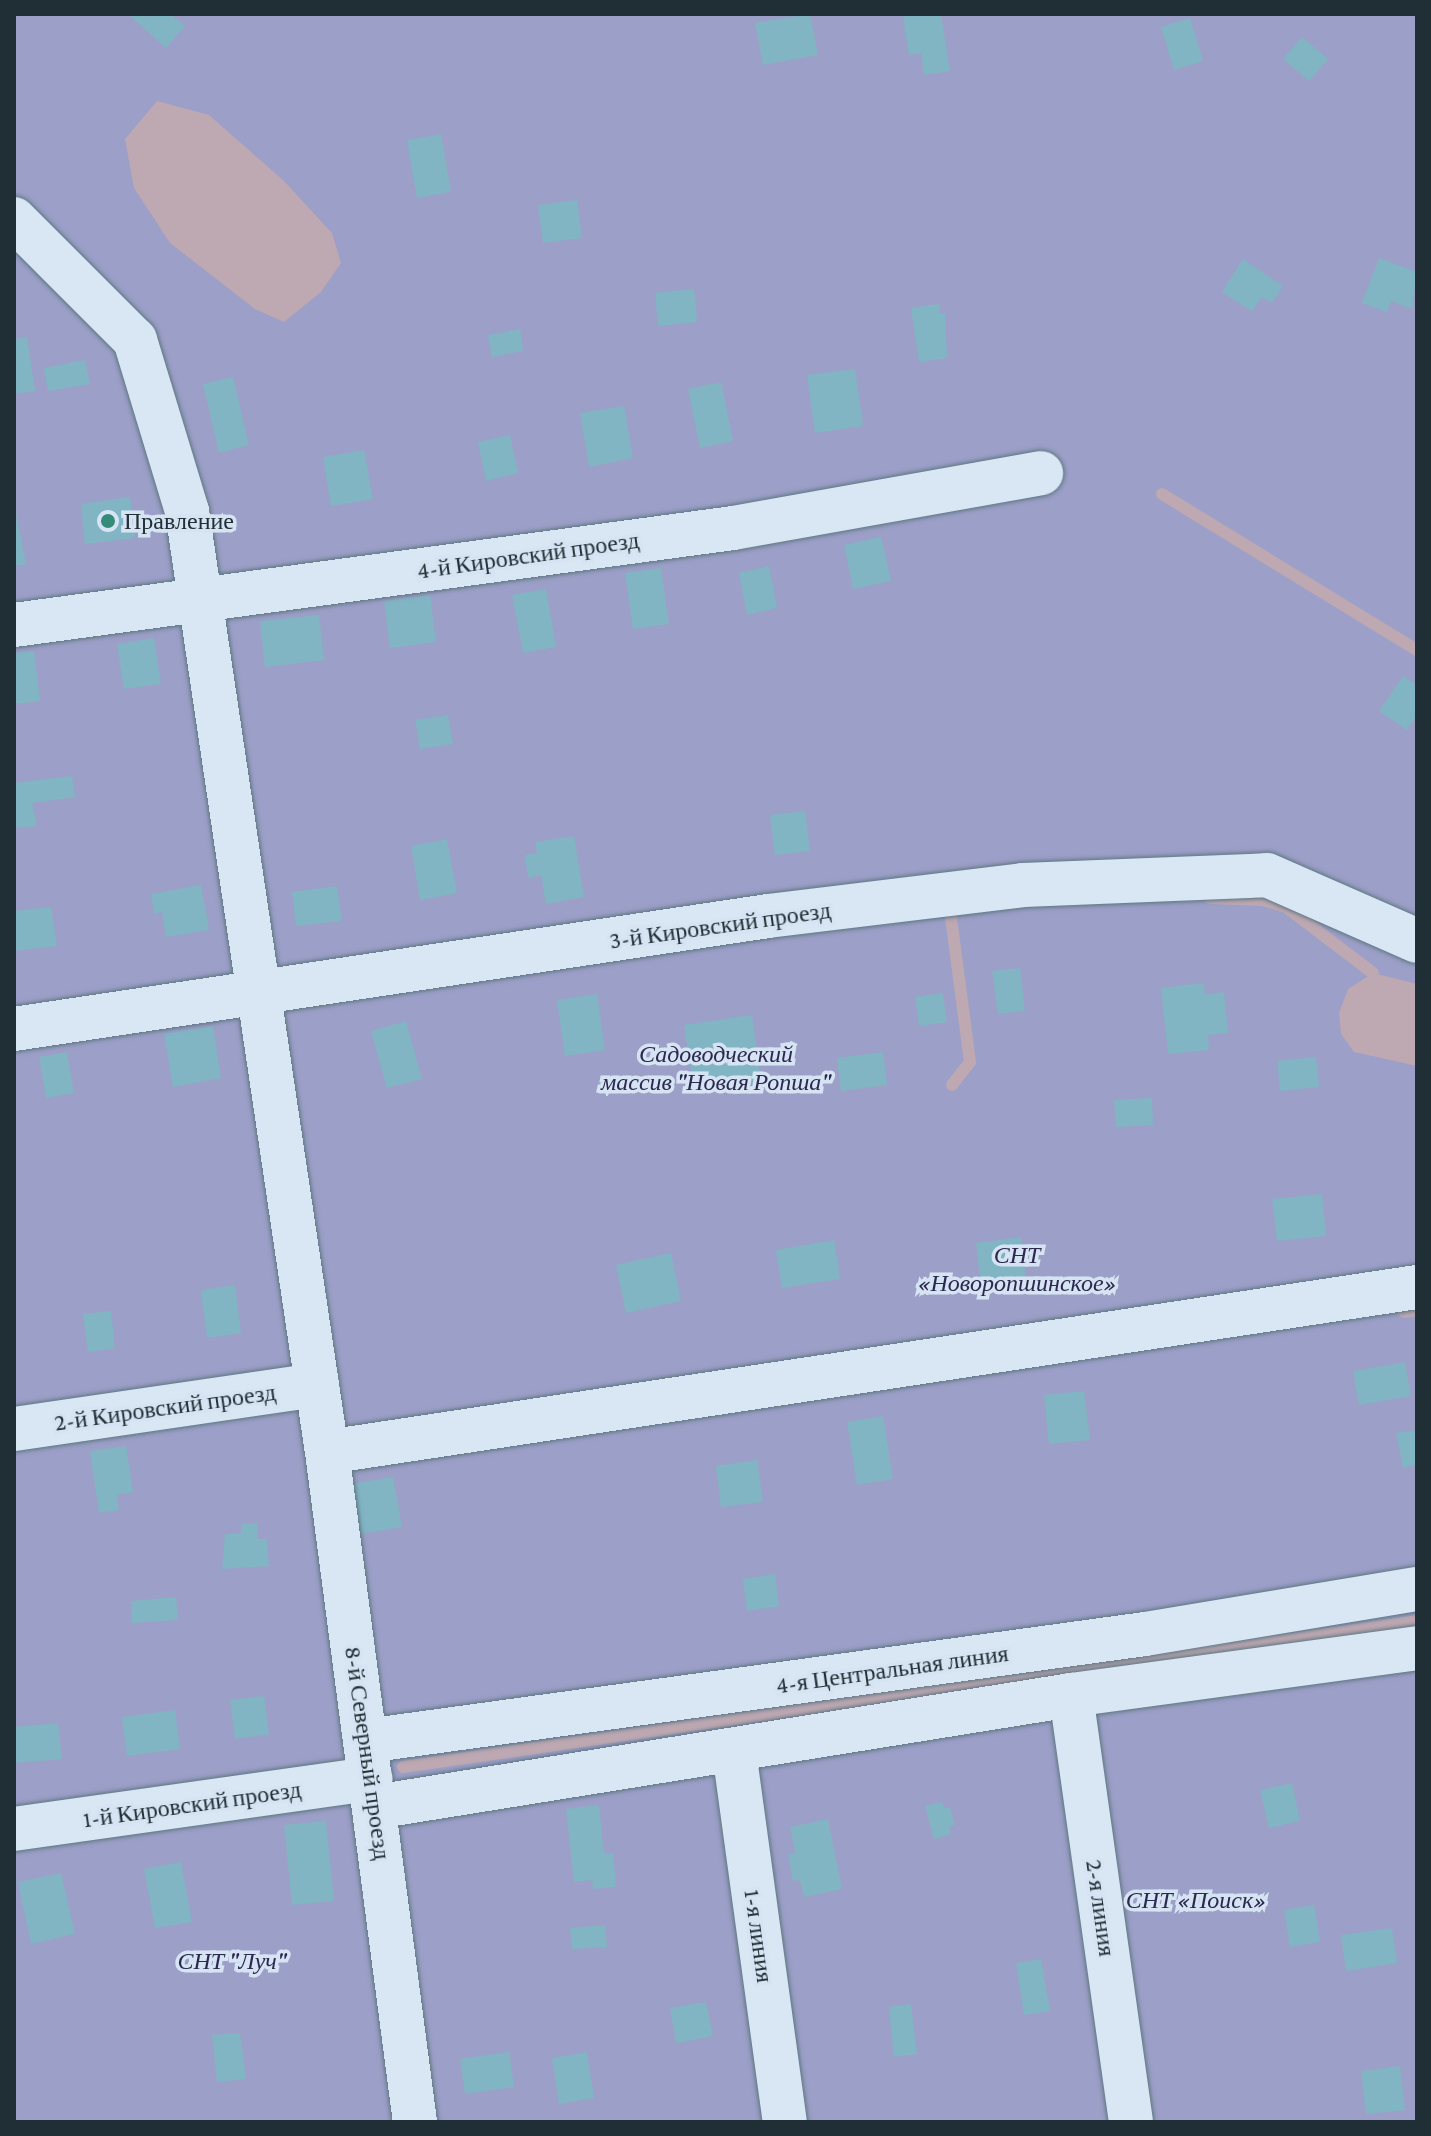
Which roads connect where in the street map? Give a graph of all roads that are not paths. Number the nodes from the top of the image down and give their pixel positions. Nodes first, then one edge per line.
1 (14, 219) edge
2 (1041, 473) dead end
3 (200, 599) junction
4 (14, 625) edge
5 (1417, 941) edge
6 (259, 996) junction
7 (14, 1029) edge
8 (1417, 1287) edge
9 (317, 1385) junction
10 (14, 1429) edge
11 (327, 1452) junction
12 (1417, 1589) edge
13 (1417, 1648) edge
14 (1071, 1695) junction
15 (734, 1751) junction
16 (371, 1776) junction
17 (14, 1829) edge
18 (415, 2122) edge
19 (785, 2122) edge
20 (1131, 2122) edge

1 - 3 street, 8-й Северный проезд
2 - 3 street, 4-й Кировский проезд
3 - 4 street, 4-й Кировский проезд
3 - 6 street, 8-й Северный проезд
5 - 6 street, 3-й Кировский проезд
6 - 7 street, 3-й Кировский проезд
6 - 9 street, 8-й Северный проезд
8 - 11 street
9 - 10 street, 2-й Кировский проезд
9 - 11 street, 8-й Северный проезд
11 - 16 street, 8-й Северный проезд
12 - 16 street, 4-я Центральная линия
13 - 14 street
14 - 15 street
14 - 20 street, 2-я линия
15 - 16 street
15 - 19 street, 1-я линия
16 - 17 street, 1-й Кировский проезд
16 - 18 street, 8-й Северный проезд

